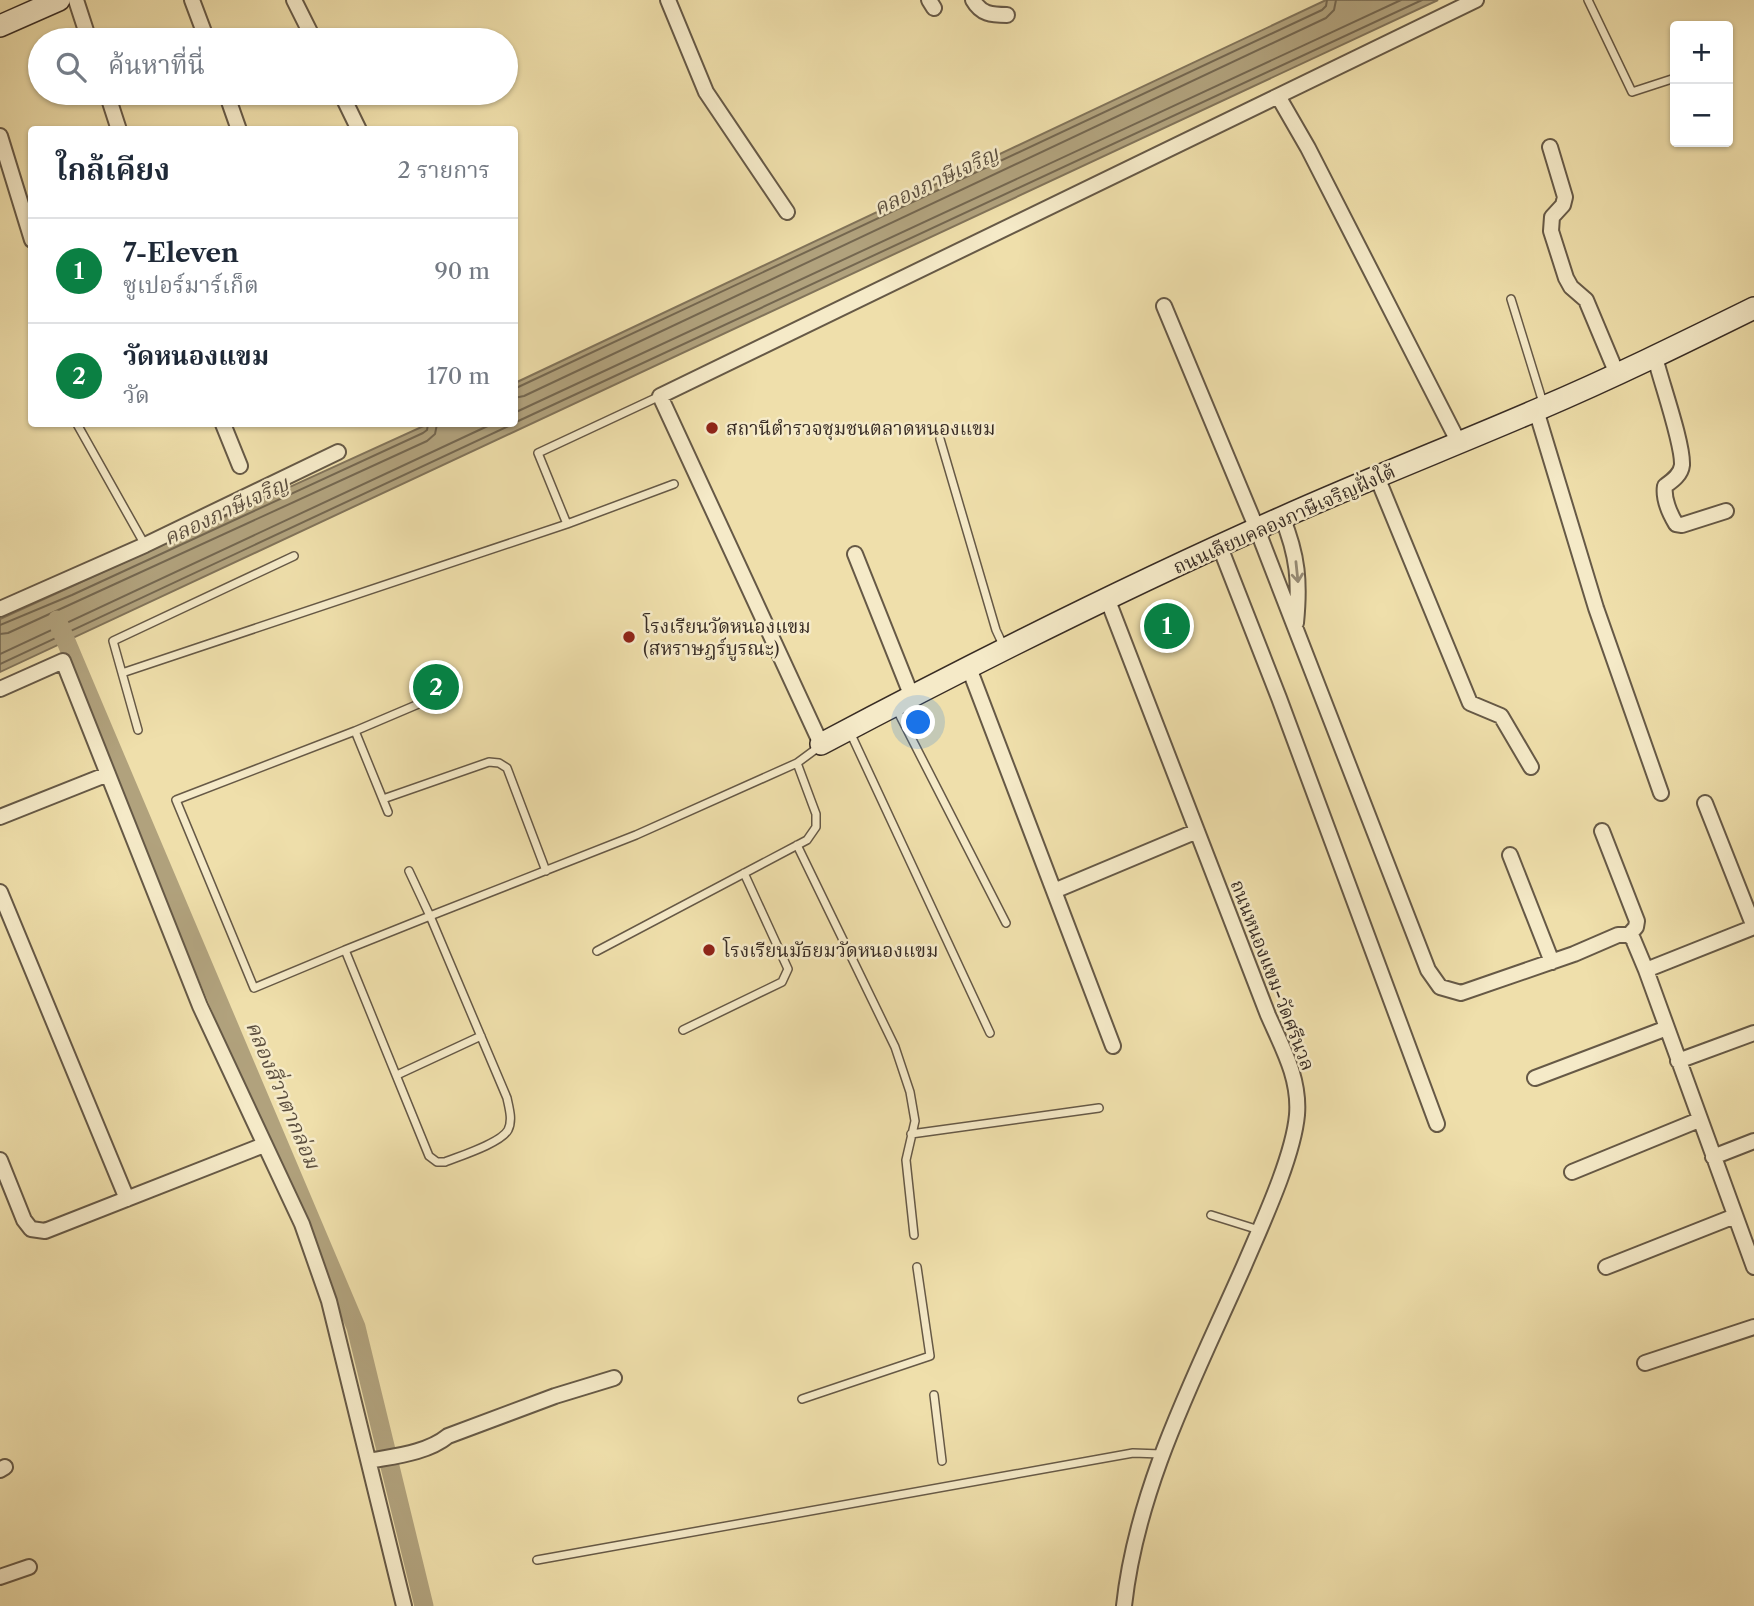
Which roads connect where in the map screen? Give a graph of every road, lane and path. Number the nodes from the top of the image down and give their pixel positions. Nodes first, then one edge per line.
1 (59, 0) edge
2 (76, 0) edge
3 (192, 0) edge
4 (294, 0) edge
5 (668, 0) edge
6 (972, 0) edge
7 (1476, 0) edge
8 (1588, 0) edge
9 (1007, 15) dead end
10 (0, 26) edge
11 (85, 28) edge
12 (202, 28) edge
13 (308, 28) edge
14 (1670, 80) edge
15 (1278, 96) junction
16 (111, 105) edge
17 (230, 105) edge
18 (347, 105) edge
19 (118, 126) edge
20 (238, 126) edge
21 (357, 126) edge
22 (0, 136) edge
23 (1550, 147) dead end
24 (787, 212) dead end
25 (28, 227) edge
26 (1511, 299) dead end
27 (1164, 306) dead end
28 (1754, 309) edge
29 (1655, 357) junction
30 (1617, 374) junction
31 (660, 396) junction
32 (1540, 408) junction
33 (79, 427) edge
34 (224, 427) edge
35 (940, 439) dead end
36 (1458, 441) junction
37 (338, 452) dead end
38 (240, 466) dead end
39 (1377, 477) junction
40 (674, 484) dead end
41 (1726, 511) dead end
42 (1282, 517) junction
43 (567, 524) junction
44 (1257, 529) junction
45 (145, 545) junction
46 (1220, 547) junction
47 (855, 554) dead end
48 (294, 556) dead end
49 (1107, 598) junction
50 (0, 609) edge
51 (1295, 628) junction
52 (1005, 650) junction
53 (969, 668) junction
54 (122, 673) junction
55 (0, 689) edge
56 (435, 697) dead end
57 (904, 702) junction
58 (138, 730) dead end
59 (849, 730) junction
60 (355, 731) junction
61 (821, 744) junction
62 (797, 763) junction
63 (1531, 767) dead end
64 (108, 774) junction
65 (1661, 793) dead end
66 (383, 799) junction
67 (1705, 803) dead end
68 (388, 812) dead end
69 (0, 817) edge
70 (1197, 831) junction
71 (1602, 831) dead end
72 (797, 845) junction
73 (1510, 855) dead end
74 (409, 871) dead end
75 (546, 871) junction
76 (744, 873) junction
77 (1054, 891) junction
78 (0, 892) edge
79 (430, 916) junction
80 (1006, 923) dead end
81 (1754, 927) edge
82 (1629, 935) junction
83 (345, 950) junction
84 (597, 951) dead end
85 (1552, 962) junction
86 (1646, 970) junction
87 (1667, 1028) junction
88 (683, 1030) dead end
89 (1754, 1032) edge
90 (990, 1033) dead end
91 (481, 1035) junction
92 (1113, 1046) dead end
93 (1678, 1061) junction
94 (397, 1075) junction
95 (1535, 1078) dead end
96 (1099, 1108) dead end
97 (1699, 1120) junction
98 (1437, 1124) dead end
99 (911, 1134) junction
100 (1754, 1141) edge
101 (264, 1145) junction
102 (1713, 1157) junction
103 (0, 1160) edge
104 (1572, 1172) dead end
105 (127, 1199) junction
106 (1211, 1215) dead end
107 (1735, 1216) junction
108 (1259, 1230) junction
109 (914, 1235) dead end
110 (1751, 1251) edge
111 (917, 1267) dead end
112 (1606, 1267) dead end
113 (1754, 1267) edge
114 (1754, 1316) edge
115 (1754, 1328) edge
116 (929, 1356) junction
117 (1645, 1363) dead end
118 (930, 1365) dead end
119 (614, 1378) dead end
120 (934, 1395) dead end
121 (802, 1399) dead end
122 (1161, 1454) junction
123 (369, 1461) junction
124 (942, 1461) dead end
125 (537, 1560) dead end
126 (29, 1567) dead end
127 (0, 1577) edge
128 (404, 1606) edge
129 (1124, 1606) edge

1 - 10 street
2 - 11 street
3 - 12 street
4 - 13 street
5 - 24 street
6 - 9 street
7 - 15 street
8 - 14 lane
15 - 31 street
15 - 36 street
16 - 19 street
17 - 20 street
18 - 21 street
22 - 25 street
23 - 30 street
26 - 32 lane
27 - 44 street
28 - 29 street, ถนนเลียบคลองภาษีเจริญฝั่งใต้
29 - 30 street, ถนนเลียบคลองภาษีเจริญฝั่งใต้
29 - 41 street
30 - 32 street, ถนนเลียบคลองภาษีเจริญฝั่งใต้
31 - 43 lane
31 - 61 street
32 - 36 street, ถนนเลียบคลองภาษีเจริญฝั่งใต้
32 - 65 street
33 - 45 lane
34 - 38 street
35 - 52 lane
36 - 39 street, ถนนเลียบคลองภาษีเจริญฝั่งใต้
37 - 45 street
39 - 42 street, ถนนเลียบคลองภาษีเจริญฝั่งใต้
39 - 63 street
40 - 43 lane
42 - 44 street, ถนนเลียบคลองภาษีเจริญฝั่งใต้
42 -> 51 street
43 - 54 lane
44 - 46 street, ถนนเลียบคลองภาษีเจริญฝั่งใต้
44 - 51 street
45 - 50 street
46 - 49 street, ถนนเลียบคลองภาษีเจริญฝั่งใต้
46 - 98 street
47 - 57 street
48 - 54 lane
49 - 52 street, ถนนเลียบคลองภาษีเจริญฝั่งใต้
49 - 70 street, ถนนหนองแขม-วัดศรีนวล
51 - 85 street
52 - 53 street, ถนนเลียบคลองภาษีเจริญฝั่งใต้
53 - 57 street, ถนนเลียบคลองภาษีเจริญฝั่งใต้
53 - 77 street
54 - 58 lane
55 - 64 street
56 - 60 lane
57 - 59 street, ถนนเลียบคลองภาษีเจริญฝั่งใต้
57 - 80 lane
59 - 61 street, ถนนเลียบคลองภาษีเจริญฝั่งใต้
59 - 90 lane
60 - 66 lane
60 - 83 lane
61 - 62 lane
62 - 72 lane
62 - 75 lane
64 - 69 street
64 - 101 street
66 - 68 lane
66 - 75 lane
67 - 81 street
70 - 77 street
70 - 108 street, ถนนหนองแขม-วัดศรีนวล
71 - 82 street
72 - 76 lane
72 - 99 lane
73 - 85 street
74 - 79 lane
75 - 79 lane
76 - 84 lane
76 - 88 lane
77 - 92 street
78 - 105 street
79 - 83 lane
79 - 91 lane
81 - 86 street
82 - 85 street
82 - 86 street
83 - 94 lane
86 - 87 street
87 - 93 street
87 - 95 street
89 - 93 street
91 - 94 lane
91 - 94 lane
93 - 97 street
96 - 99 lane
97 - 102 street
97 - 104 street
99 - 109 lane
100 - 102 street
101 - 105 street
101 - 123 street
102 - 107 street
103 - 105 street
106 - 108 lane
107 - 110 street
107 - 112 street
108 - 122 street, ถนนหนองแขม-วัดศรีนวล
110 - 113 street
111 - 116 lane
114 - 115 street
115 - 117 street
116 - 118 lane
116 - 121 lane
119 - 123 street
120 - 124 lane
122 - 125 lane
122 - 129 street, ถนนหนองแขม-วัดศรีนวล
123 - 128 street
126 - 127 street

